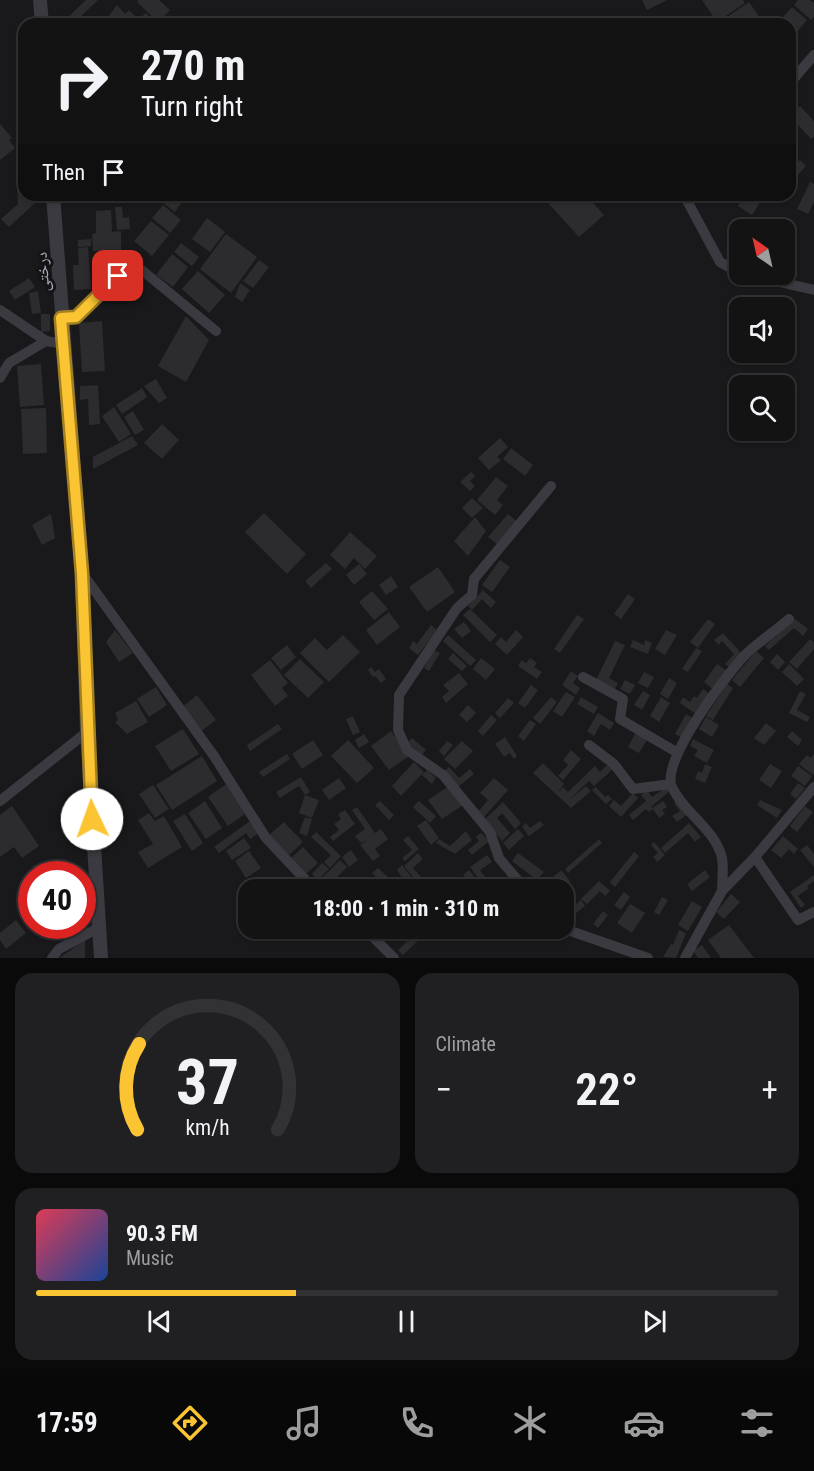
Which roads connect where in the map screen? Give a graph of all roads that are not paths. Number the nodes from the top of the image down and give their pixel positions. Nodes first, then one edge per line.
1 (40, 0) edge
2 (42, 18) edge
3 (814, 55) edge
4 (796, 76) edge
5 (53, 201) edge
6 (687, 201) edge
7 (729, 267) edge
8 (793, 285) edge
9 (814, 290) edge
10 (0, 310) edge
11 (61, 318) junction
12 (216, 331) dead end
13 (46, 341) junction
14 (63, 344) junction
15 (0, 378) edge
16 (551, 486) dead end
17 (82, 573) junction
18 (789, 619) dead end
19 (583, 677) dead end
20 (87, 732) junction
21 (589, 745) dead end
22 (678, 753) junction
23 (670, 784) junction
24 (814, 787) edge
25 (0, 801) edge
26 (755, 857) junction
27 (305, 879) edge
28 (517, 879) edge
29 (722, 891) junction
30 (814, 912) edge
31 (99, 928) junction
32 (574, 932) edge
33 (375, 939) edge
34 (52, 958) edge
35 (101, 958) edge
36 (394, 958) edge
37 (648, 958) edge
38 (685, 958) edge

1 - 2 street
3 - 4 street
5 - 11 street, درختی
6 - 7 street
8 - 9 street
10 - 13 street
11 - 12 street
11 - 14 street, درختی
13 - 14 street
13 - 15 street
14 - 17 street, درختی
16 - 28 street
17 - 20 street, درختی
17 - 27 street
18 - 22 street
19 - 22 street
20 - 25 street
20 - 31 street, درختی
21 - 23 street
22 - 23 street
23 - 29 street
24 - 26 street
26 - 29 street
26 - 30 street
29 - 38 street
31 - 34 street
31 - 35 street, درختی
32 - 37 street
33 - 36 street

